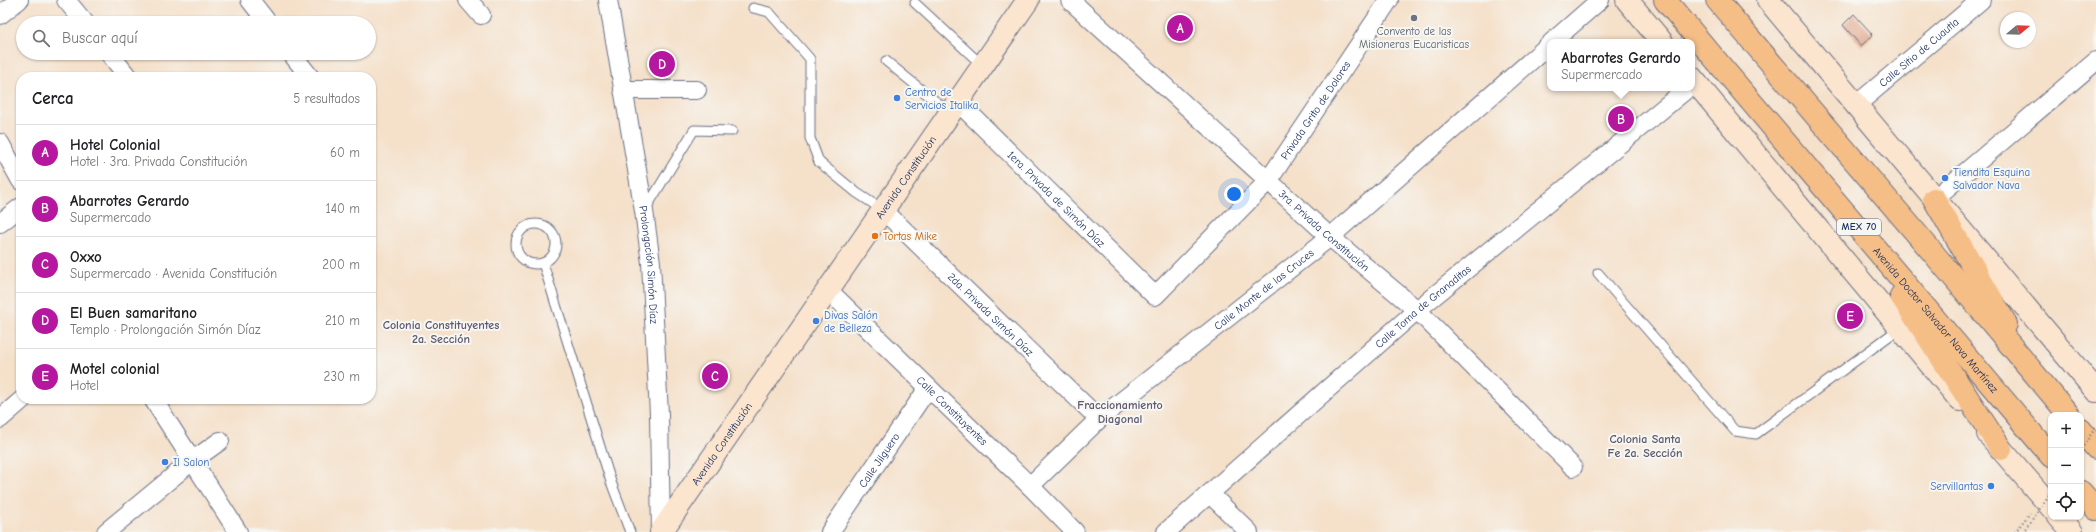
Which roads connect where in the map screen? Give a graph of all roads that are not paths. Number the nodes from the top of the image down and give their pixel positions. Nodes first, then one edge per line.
1 (19, 0) edge
2 (66, 0) edge
3 (250, 0) edge
4 (468, 0) edge
5 (608, 0) edge
6 (1070, 0) edge
7 (1388, 0) edge
8 (1600, 0) edge
9 (1627, 0) edge
10 (1665, 0) edge
11 (1717, 0) edge
12 (1981, 0) edge
13 (1771, 1) edge
14 (1024, 2) edge
15 (915, 3) dead end
16 (753, 8) dead end
17 (0, 15) edge
18 (481, 15) dead end
19 (79, 16) edge
20 (263, 16) edge
21 (1556, 39) edge
22 (1660, 39) edge
23 (1547, 47) edge
24 (115, 60) edge
25 (297, 60) edge
26 (886, 61) dead end
27 (2096, 61) edge
28 (983, 66) junction
29 (124, 72) edge
30 (306, 72) edge
31 (1695, 87) edge
32 (623, 90) junction
33 (697, 90) dead end
34 (1682, 91) edge
35 (1856, 105) junction
36 (954, 108) junction
37 (732, 131) dead end
38 (0, 143) edge
39 (16, 172) edge
40 (1268, 181) junction
41 (1934, 199) junction
42 (883, 210) junction
43 (16, 211) edge
44 (644, 211) junction
45 (1850, 218) junction
46 (0, 223) edge
47 (1330, 237) junction
48 (543, 263) junction
49 (1598, 273) dead end
50 (828, 290) junction
51 (1155, 296) joint
52 (1417, 310) junction
53 (1900, 328) junction
54 (2037, 377) junction
55 (928, 388) junction
56 (2096, 391) edge
57 (17, 404) edge
58 (156, 404) edge
59 (2066, 412) edge
60 (0, 419) edge
61 (1099, 419) junction
62 (2084, 434) edge
63 (220, 441) dead end
64 (2096, 448) edge
65 (2001, 449) junction
66 (2048, 452) edge
67 (192, 461) junction
68 (1573, 467) dead end
69 (1030, 486) junction
70 (1210, 494) junction
71 (2084, 495) edge
72 (2096, 509) edge
73 (2048, 514) edge
74 (106, 532) edge
75 (238, 532) edge
76 (630, 532) edge
77 (661, 532) edge
78 (830, 532) edge
79 (1075, 532) edge
80 (1166, 532) edge
81 (1249, 532) edge

1 - 17 street
2 - 19 street
3 - 20 street
4 - 18 street
5 - 32 street, Prolongación Simón Díaz
6 - 40 street, 3ra. Privada Constitución
7 - 40 street, Privada Grito de Dolores
8 - 21 street, Calle Monte de las Cruces
9 - 22 main road
10 - 45 highway, Avenida Doctor Salvador Nava Martínez / MEX 70
11 - 54 highway
12 - 35 street, Calle Sitio de Cuautla
13 - 35 main road
14 - 28 main road, Avenida Constitución
15 - 28 lane
16 - 42 lane
23 - 47 street, Calle Monte de las Cruces
24 - 29 street
25 - 30 street
26 - 36 lane
27 - 41 street
28 - 36 main road, Avenida Constitución
31 - 53 main road
32 - 33 street
32 - 44 street, Prolongación Simón Díaz
34 - 52 street, Calle Toma de Granaditas
35 - 41 main road
36 - 42 main road, Avenida Constitución
36 - 51 street, 1era. Privada de Simón Díaz
37 - 44 lane
38 - 39 street
40 - 47 street, 3ra. Privada Constitución
40 - 51 street, Privada Grito de Dolores
41 - 54 highway
41 - 56 main road
42 - 50 main road, Avenida Constitución
42 - 61 street, 2da. Privada Simón Díaz
43 - 46 street
44 - 77 street, Prolongación Simón Díaz
45 - 65 highway
45 - 66 highway, Avenida Doctor Salvador Nava Martínez / MEX 70
47 - 52 street, 3ra. Privada Constitución
47 - 61 street, Calle Monte de las Cruces
48 - 48 lane
48 - 76 lane
49 - 53 lane
50 - 55 street, Calle Constituyentes
50 - 77 main road, Avenida Constitución
52 - 68 street, 3ra. Privada Constitución
52 - 70 street, Calle Toma de Granaditas
53 - 65 main road
54 - 59 highway
55 - 69 street, Calle Constituyentes
55 - 78 street, Calle Jilguero
57 - 60 street
58 - 67 street
61 - 69 street, Calle Monte de las Cruces
62 - 64 highway
63 - 67 street
65 - 73 main road
67 - 74 street
67 - 75 street
69 - 79 street, Calle Constituyentes
70 - 80 street, Calle Toma de Granaditas
70 - 81 street
71 - 72 highway

